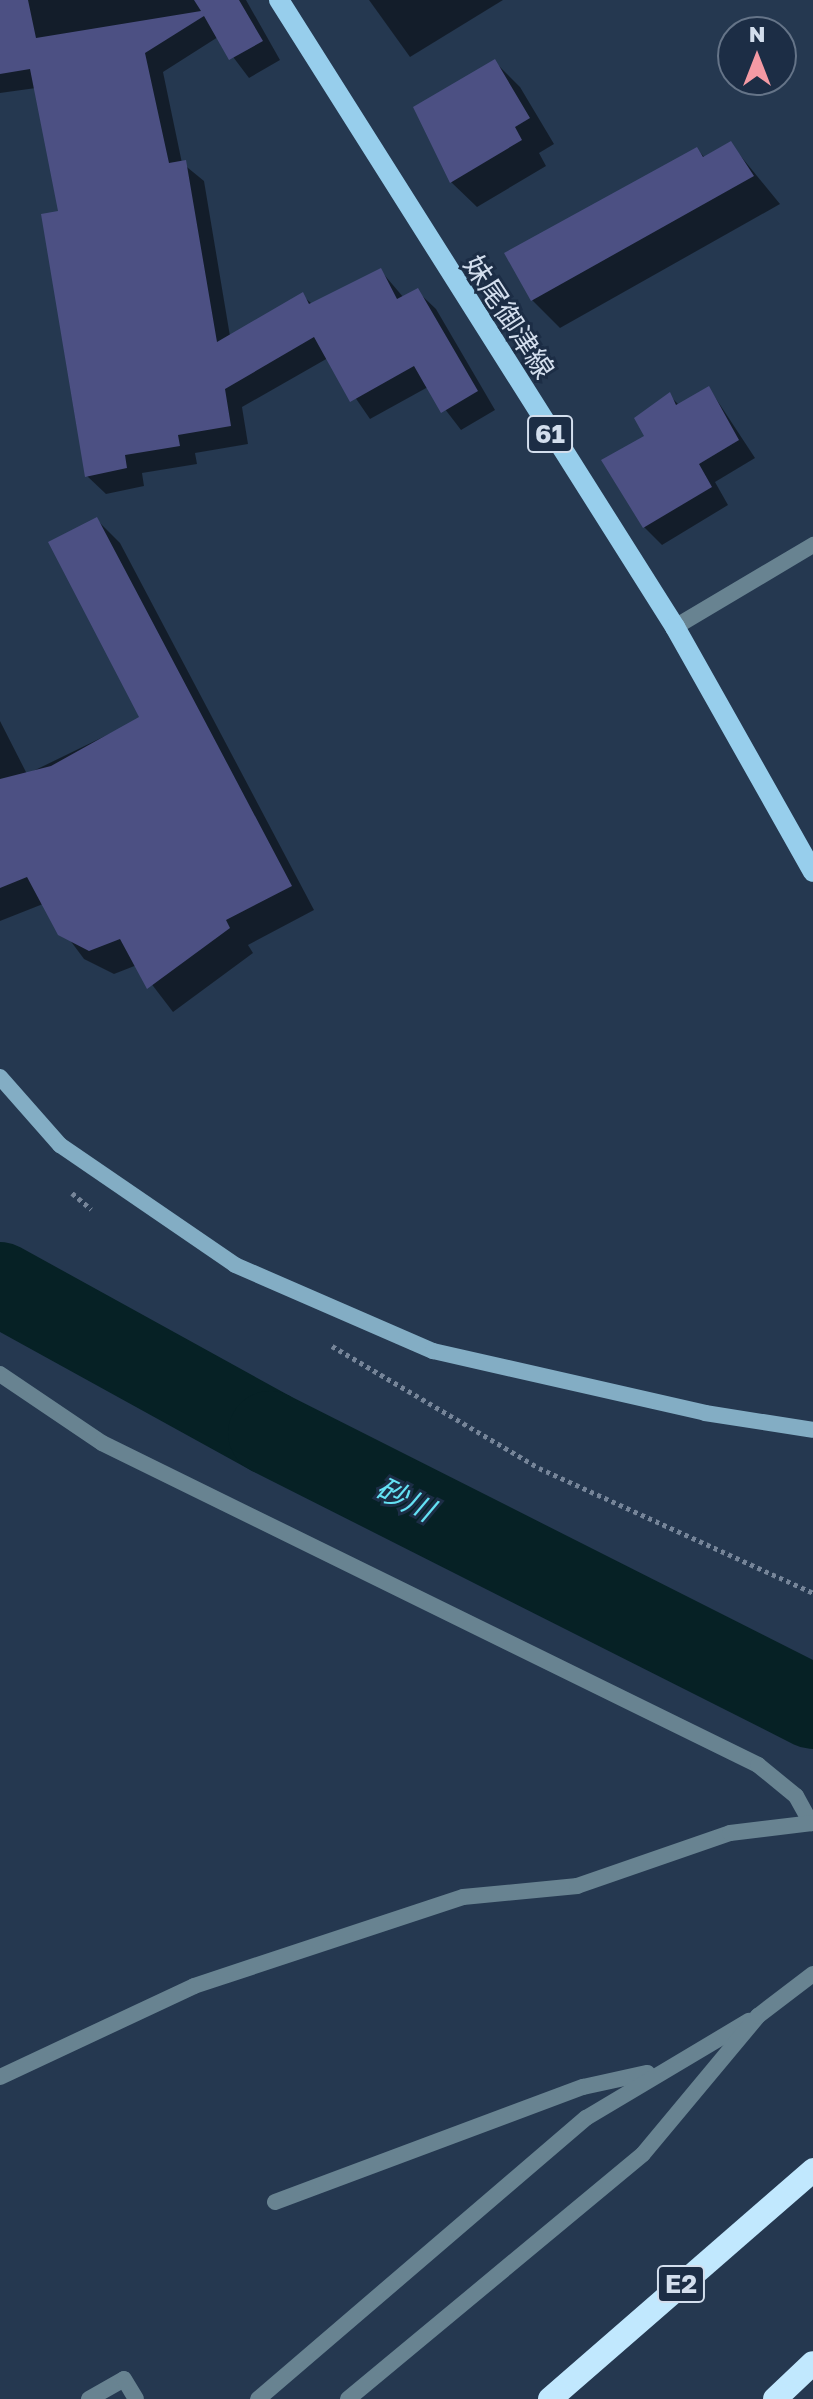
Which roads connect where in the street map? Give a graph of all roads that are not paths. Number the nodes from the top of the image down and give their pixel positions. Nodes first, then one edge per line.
1 (279, 0) edge
2 (813, 545) edge
3 (675, 627) junction
4 (813, 872) edge
5 (0, 1077) edge
6 (0, 1374) edge
7 (813, 1430) edge
8 (812, 1823) edge
9 (813, 1974) edge
10 (758, 2016) junction
11 (659, 2070) junction
12 (0, 2077) edge
13 (813, 2170) edge
14 (275, 2202) dead end
15 (813, 2363) edge
16 (89, 2399) edge
17 (136, 2399) edge
18 (258, 2399) edge
19 (348, 2399) edge
20 (550, 2399) edge
21 (775, 2399) edge

1 - 3 main road, 妹尾御津線 / 61
2 - 3 street
3 - 4 main road, 妹尾御津線 / 61
5 - 7 street
6 - 8 street
8 - 12 street
9 - 10 street
10 - 11 street
10 - 19 street
11 - 14 street
11 - 18 street
13 - 20 highway, E2
15 - 21 highway
16 - 17 street

